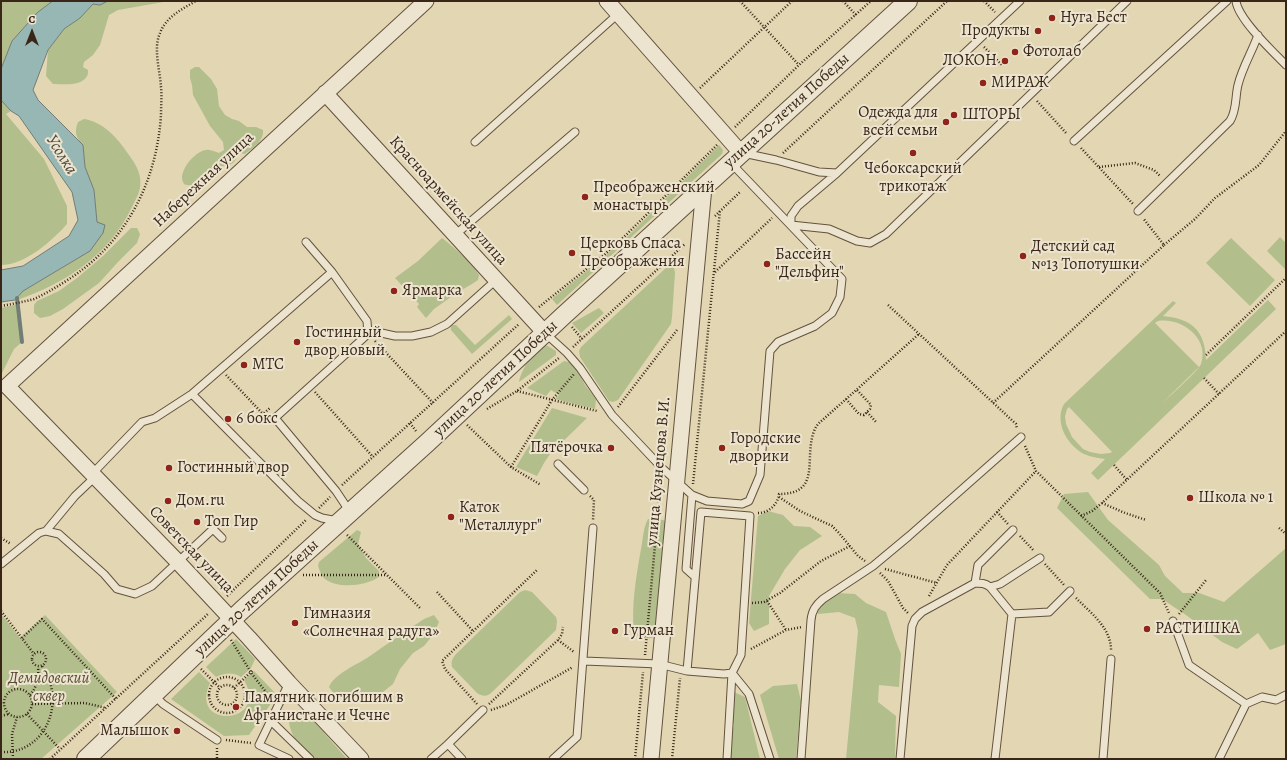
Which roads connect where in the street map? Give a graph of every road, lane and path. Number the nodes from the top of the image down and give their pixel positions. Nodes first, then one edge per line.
1 (196, 1) edge
2 (426, 1) edge
3 (607, 1) edge
4 (740, 1) edge
5 (792, 1) edge
6 (843, 1) edge
7 (871, 1) edge
8 (908, 1) edge
9 (947, 1) edge
10 (984, 1) edge
11 (1020, 1) edge
12 (1127, 1) edge
13 (1227, 1) edge
14 (1236, 1) edge
15 (618, 14) junction
16 (856, 15) junction
17 (1001, 19) junction
18 (765, 27) junction
19 (1258, 35) junction
20 (978, 41) junction
21 (799, 65) junction
22 (1002, 65) dead end
23 (1286, 65) edge
24 (325, 93) junction
25 (690, 97) junction
26 (1036, 101) dead end
27 (1045, 110) dead end
28 (1286, 131) edge
29 (575, 132) dead end
30 (726, 136) junction
31 (1074, 141) dead end
32 (475, 142) dead end
33 (781, 155) dead end
34 (736, 158) junction
35 (1099, 167) dead end
36 (837, 174) junction
37 (1107, 176) dead end
38 (1167, 183) junction
39 (704, 187) junction
40 (740, 192) dead end
41 (720, 210) junction
42 (1138, 211) junction
43 (778, 212) junction
44 (713, 217) dead end
45 (791, 225) junction
46 (455, 236) junction
47 (306, 242) dead end
48 (1164, 246) junction
49 (685, 252) dead end
50 (332, 272) junction
51 (714, 272) junction
52 (1286, 278) edge
53 (496, 280) junction
54 (549, 299) junction
55 (552, 303) dead end
56 (888, 305) dead end
57 (1, 306) edge
58 (528, 316) junction
59 (570, 325) dead end
60 (1286, 331) edge
61 (545, 333) junction
62 (368, 334) junction
63 (919, 334) junction
64 (676, 338) dead end
65 (582, 339) junction
66 (567, 353) junction
67 (1206, 355) dead end
68 (580, 368) junction
69 (220, 369) junction
70 (1204, 378) dead end
71 (7, 386) joint
72 (310, 386) junction
73 (857, 390) junction
74 (517, 391) junction
75 (670, 393) dead end
76 (192, 394) junction
77 (1219, 394) junction
78 (846, 399) junction
79 (552, 400) junction
80 (433, 403) junction
81 (993, 403) junction
82 (481, 412) dead end
83 (867, 412) junction
84 (263, 414) dead end
85 (612, 415) junction
86 (1007, 417) dead end
87 (876, 422) dead end
88 (410, 423) junction
89 (468, 426) dead end
90 (416, 431) dead end
91 (1021, 437) dead end
92 (373, 457) junction
93 (1030, 458) dead end
94 (558, 464) dead end
95 (1114, 465) dead end
96 (511, 467) junction
97 (662, 468) junction
98 (1036, 471) junction
99 (94, 475) junction
100 (1127, 480) junction
101 (677, 481) junction
102 (541, 485) dead end
103 (584, 490) dead end
104 (336, 491) junction
105 (692, 495) junction
106 (780, 495) junction
107 (594, 500) dead end
108 (1102, 503) junction
109 (593, 509) dead end
110 (313, 513) junction
111 (762, 513) dead end
112 (1081, 516) junction
113 (1146, 520) dead end
114 (345, 522) junction
115 (592, 528) dead end
116 (1279, 528) dead end
117 (1013, 530) dead end
118 (46, 531) junction
119 (1286, 534) edge
120 (222, 538) dead end
121 (1025, 541) dead end
122 (850, 546) junction
123 (1031, 548) dead end
124 (1040, 558) dead end
125 (177, 561) junction
126 (1, 564) edge
127 (873, 566) junction
128 (306, 569) dead end
129 (538, 569) dead end
130 (387, 575) junction
131 (1056, 576) dead end
132 (696, 577) junction
133 (1206, 580) dead end
134 (937, 583) junction
135 (975, 583) junction
136 (990, 587) junction
137 (1070, 591) junction
138 (436, 592) dead end
139 (223, 600) dead end
140 (420, 608) dead end
141 (213, 609) dead end
142 (1, 611) edge
143 (922, 612) junction
144 (1012, 614) junction
145 (915, 619) junction
146 (232, 620) junction
147 (1172, 621) junction
148 (811, 626) junction
149 (563, 627) dead end
150 (786, 630) junction
151 (473, 631) junction
152 (22, 638) junction
153 (231, 640) dead end
154 (558, 640) junction
155 (1111, 642) dead end
156 (34, 654) junction
157 (741, 655) junction
158 (1110, 659) dead end
159 (584, 660) junction
160 (644, 664) junction
161 (660, 664) junction
162 (38, 666) junction
163 (42, 666) junction
164 (202, 670) dead end
165 (684, 670) junction
166 (252, 671) junction
167 (732, 673) junction
168 (214, 682) junction
169 (240, 682) junction
170 (289, 683) junction
171 (220, 688) junction
172 (234, 688) junction
173 (30, 695) junction
174 (153, 695) junction
175 (1286, 695) edge
176 (116, 699) junction
177 (32, 704) junction
178 (52, 704) junction
179 (1246, 704) junction
180 (276, 707) junction
181 (106, 708) junction
182 (483, 710) junction
183 (9, 714) junction
184 (27, 714) junction
185 (1, 716) edge
186 (17, 717) junction
187 (271, 721) junction
188 (43, 731) junction
189 (217, 740) joint
190 (448, 744) junction
191 (259, 745) junction
192 (60, 749) junction
193 (1, 752) edge
194 (12, 752) junction
195 (13, 759) edge
196 (50, 759) edge
197 (86, 759) edge
198 (289, 759) edge
199 (310, 759) edge
200 (361, 759) edge
201 (431, 759) edge
202 (462, 759) edge
203 (553, 759) edge
204 (635, 759) edge
205 (651, 759) edge
206 (672, 759) edge
207 (727, 759) edge
208 (770, 759) edge
209 (801, 759) edge
210 (900, 759) edge
211 (995, 759) edge
212 (1103, 759) edge
213 (1219, 759) edge

1 - 57 path
2 - 24 street, Набережная улица
3 - 15 street
4 - 18 path
5 - 18 path
6 - 16 path
7 - 16 path
8 - 34 street, улица 20-летия Победы
9 - 33 path
10 - 17 path
11 - 17 lane
12 - 45 lane
13 - 31 lane
14 - 19 lane
15 - 25 street
15 - 32 lane
16 - 21 path
17 - 20 lane
18 - 21 path
18 - 25 path
19 - 23 lane
19 - 38 lane
20 - 22 path
20 - 36 lane
21 - 30 path
24 - 46 street, Красноармейская улица
24 - 71 street, Набережная улица
25 - 30 street
26 - 27 path
28 - 48 path
29 - 46 lane
30 - 34 street
30 - 54 path
34 - 36 lane
34 - 39 street, улица 20-летия Победы
34 - 43 lane
35 - 38 path
36 - 45 lane
37 - 42 path
38 - 42 lane
39 - 61 street, улица 20-летия Победы
39 - 101 street, улица Кузнецова В.И.
40 - 41 path
41 - 44 path
41 - 51 path
42 - 48 path
43 - 45 lane
43 - 51 path
45 - 105 lane
46 - 53 street, Красноармейская улица
47 - 50 lane
48 - 81 path
49 - 65 path
50 - 62 lane
50 - 69 lane
51 - 105 path
52 - 67 path
53 - 58 street, Красноармейская улица
53 - 62 lane
54 - 55 path
54 - 58 path
56 - 63 path
58 - 61 street, Красноармейская улица
58 - 80 path
59 - 65 path
60 - 77 path
61 - 66 lane
61 - 114 street, улица 20-летия Победы
62 - 72 lane
62 - 80 path
63 - 73 path
63 - 81 path
64 - 85 path
65 - 66 path
66 - 68 lane
66 - 74 path
68 - 79 path
68 - 85 lane
69 - 76 lane
69 - 84 path
70 - 77 path
71 - 99 street, Советская улица
72 - 92 path
72 - 104 lane
73 - 78 path
73 - 83 path
74 - 79 path
74 - 82 path
75 - 97 path
76 - 99 lane
76 - 110 lane
77 - 100 path
78 - 83 path
78 - 106 path
79 - 85 path
79 - 96 path
80 - 88 path
81 - 86 path
83 - 87 path
85 - 97 lane
88 - 90 path
88 - 92 path
89 - 96 path
91 - 127 lane
92 - 104 path
93 - 98 path
94 - 103 lane
95 - 100 path
96 - 102 path
97 - 101 lane
97 - 160 path
98 - 112 path
98 - 134 path
99 - 118 lane
99 - 125 street, Советская улица
100 - 108 path
101 - 105 lane
101 - 161 street, улица Кузнецова В.И.
104 - 110 path
104 - 114 lane
105 - 132 lane
106 - 111 path
106 - 122 path
107 - 109 path
108 - 112 path
108 - 113 path
110 - 114 lane
110 - 139 path
112 - 147 path
114 - 130 path
114 - 146 street, улица 20-летия Победы
115 - 159 lane
116 - 119 path
117 - 135 lane
118 - 125 lane
118 - 126 lane
120 - 125 lane
121 - 123 path
122 - 127 path
122 - 150 path
124 - 136 lane
125 - 146 street, Советская улица
127 - 134 path
127 - 145 path
127 - 148 lane
128 - 130 path
129 - 151 path
130 - 140 path
131 - 137 path
132 - 157 lane
132 - 165 lane
133 - 147 path
134 - 143 path
135 - 136 lane
135 - 143 lane
136 - 144 lane
137 - 144 lane
137 - 155 path
138 - 151 path
141 - 176 path
142 - 152 path
143 - 145 lane
144 - 211 lane
145 - 210 lane
146 - 170 street, Советская улица
146 - 174 street, улица 20-летия Победы
147 - 179 lane
148 - 150 path
148 - 209 lane
149 - 154 path
150 - 157 path
151 - 182 path
152 - 156 path
152 - 176 path
153 - 166 path
154 - 159 path
154 - 182 path
156 - 162 path
156 - 163 path
157 - 167 lane
158 - 212 lane
159 - 160 lane
159 - 182 path
159 - 203 lane
160 - 161 lane
160 - 204 path
161 - 165 lane
161 - 205 street, улица Кузнецова В.И.
162 - 163 path
162 - 173 path
163 - 178 path
164 - 168 path
165 - 167 lane
165 - 206 path
166 - 169 path
166 - 180 path
167 - 207 lane
167 - 208 lane
168 - 169 path
168 - 169 path
168 - 171 path
169 - 172 path
170 - 180 lane
170 - 200 street, Советская улица
171 - 172 path
171 - 172 path
173 - 177 path
173 - 183 path
174 - 189 lane
174 - 197 street, улица 20-летия Победы
175 - 179 lane
176 - 181 path
177 - 178 path
177 - 184 path
178 - 181 path
178 - 188 path
179 - 213 lane
180 - 187 lane
181 - 192 path
182 - 190 lane
183 - 185 path
183 - 186 path
184 - 186 path
184 - 188 path
186 - 194 path
187 - 191 lane
187 - 199 lane
188 - 192 path
188 - 194 path
189 - 191 path
190 - 201 lane
190 - 202 lane
191 - 198 lane
192 - 196 path
193 - 194 path
194 - 195 path

